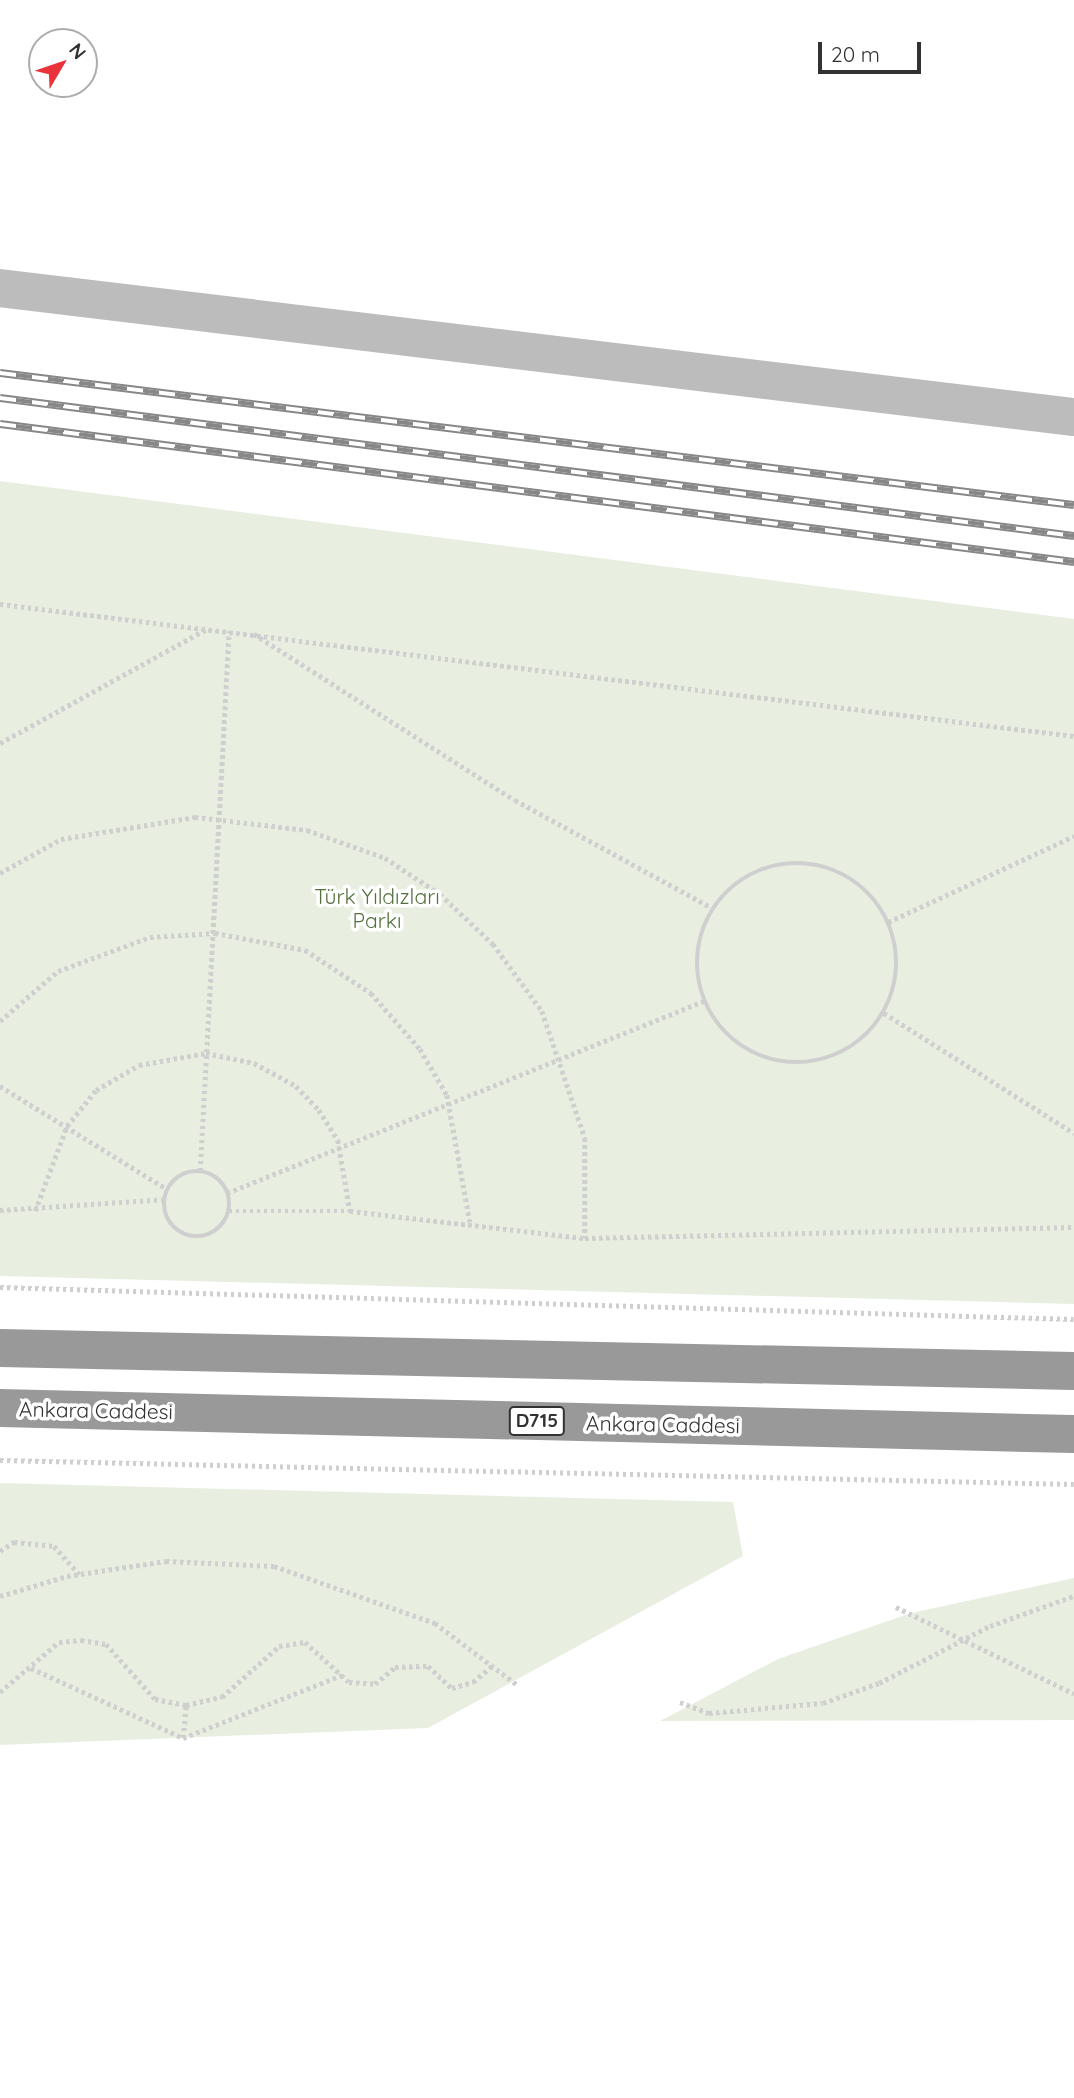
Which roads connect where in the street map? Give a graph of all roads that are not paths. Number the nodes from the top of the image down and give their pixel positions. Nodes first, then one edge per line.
1 (0, 288) edge
2 (1074, 417) edge
3 (0, 1348) edge
4 (1074, 1371) edge
5 (0, 1408) edge
6 (1074, 1434) edge

1 - 2 street
3 - 4 highway
5 - 6 highway, Ankara Caddesi / D715

